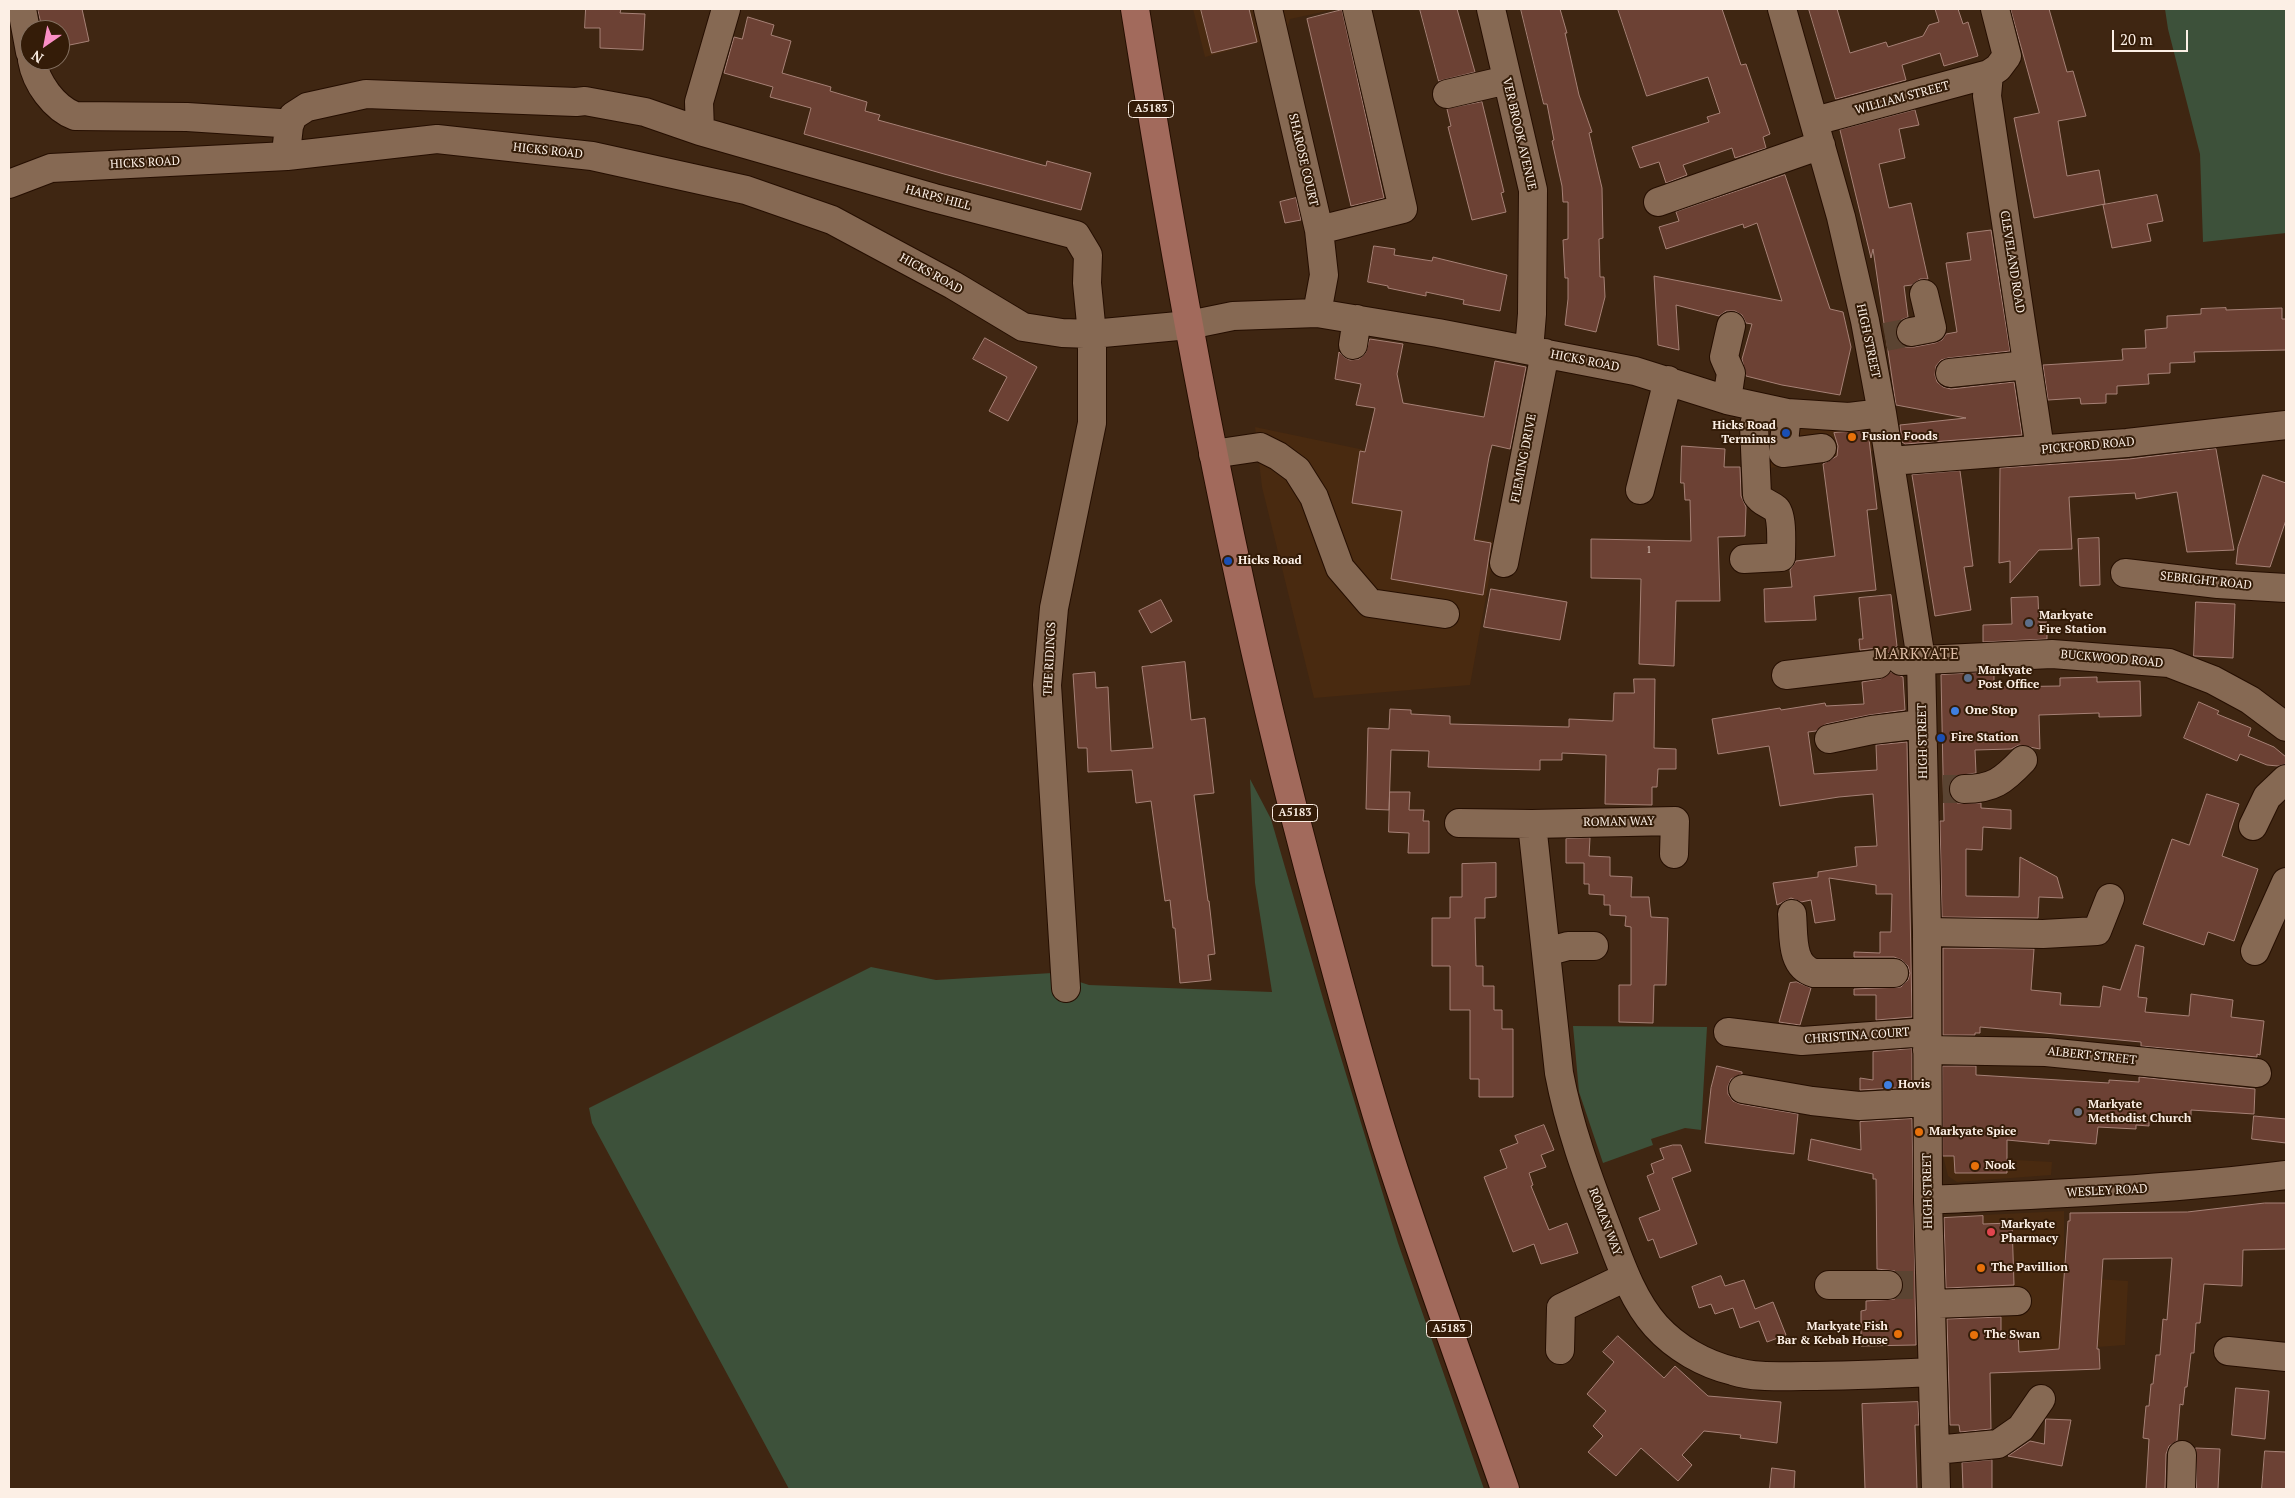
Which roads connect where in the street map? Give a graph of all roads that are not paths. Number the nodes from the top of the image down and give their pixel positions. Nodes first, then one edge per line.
1 (726, 9) edge
2 (1135, 9) edge
3 (1268, 9) edge
4 (1357, 9) edge
5 (1491, 9) edge
6 (1782, 9) edge
7 (1995, 9) edge
8 (34, 70) edge
9 (1989, 74) junction
10 (1508, 80) junction
11 (1447, 94) dead end
12 (289, 126) junction
13 (700, 131) junction
14 (1818, 133) junction
15 (287, 156) junction
16 (9, 184) edge
17 (1658, 202) dead end
18 (1319, 230) junction
19 (1924, 294) dead end
20 (1317, 313) junction
21 (1189, 325) junction
22 (1731, 326) dead end
23 (1092, 334) junction
24 (1888, 336) junction
25 (1537, 351) junction
26 (2028, 365) junction
27 (1950, 374) dead end
28 (1668, 380) junction
29 (1727, 400) junction
30 (1760, 407) junction
31 (1787, 413) junction
32 (1882, 413) junction
33 (2286, 425) edge
34 (1822, 448) dead end
35 (2040, 450) junction
36 (1213, 454) junction
37 (1890, 461) junction
38 (1640, 490) dead end
39 (1744, 559) dead end
40 (1504, 563) dead end
41 (2125, 573) dead end
42 (2286, 588) edge
43 (1445, 614) dead end
44 (1900, 662) junction
45 (1786, 675) dead end
46 (1922, 724) junction
47 (2286, 727) edge
48 (1829, 739) dead end
49 (2023, 760) dead end
50 (2286, 779) edge
51 (1944, 789) junction
52 (1459, 823) dead end
53 (1532, 824) junction
54 (2253, 826) dead end
55 (1674, 854) dead end
56 (2286, 882) edge
57 (2110, 898) dead end
58 (1792, 914) dead end
59 (1927, 932) junction
60 (1594, 946) dead end
61 (2255, 951) dead end
62 (1546, 952) junction
63 (1912, 973) junction
64 (1066, 988) dead end
65 (1728, 1032) dead end
66 (1927, 1041) junction
67 (2257, 1073) dead end
68 (1743, 1089) dead end
69 (1928, 1102) junction
70 (2286, 1174) edge
71 (1928, 1200) junction
72 (1626, 1277) junction
73 (1829, 1285) dead end
74 (1916, 1290) junction
75 (2017, 1301) dead end
76 (1560, 1350) dead end
77 (2228, 1351) dead end
78 (2286, 1357) edge
79 (1932, 1372) junction
80 (2041, 1399) dead end
81 (1935, 1450) junction
82 (2182, 1455) dead end
83 (1505, 1489) edge
84 (1936, 1489) edge
85 (2181, 1489) edge

1 - 13 street
2 - 21 main road, A5183
3 - 18 street, SHAROSE COURT
4 - 18 street
5 - 10 street, VER BROOK AVENUE
6 - 14 street, HIGH STREET
7 - 9 street
8 - 12 street
9 - 14 street, WILLIAM STREET
9 - 26 street, CLEVELAND ROAD
10 - 11 street
10 - 25 street, VER BROOK AVENUE
12 - 13 street, HARPS HILL
12 - 15 street
13 - 23 street, HARPS HILL
14 - 17 street, WILLIAM STREET
14 - 24 street, HIGH STREET
15 - 16 street, HICKS ROAD
15 - 23 street, HICKS ROAD
18 - 20 street, SHAROSE COURT
19 - 24 street
20 - 21 street, HICKS ROAD
20 - 25 street, HICKS ROAD
21 - 23 street, HICKS ROAD
21 - 36 main road, A5183
22 - 29 street
23 - 64 street, THE RIDINGS
24 - 32 street, HIGH STREET
25 - 28 street, HICKS ROAD
25 - 40 street, FLEMING DRIVE
26 - 27 street
26 - 35 street, CLEVELAND ROAD
28 - 29 street, HICKS ROAD
28 - 38 street
29 - 30 street, HICKS ROAD
30 - 31 street, HICKS ROAD
30 - 39 street
31 - 32 street, HICKS ROAD
31 - 34 street
32 - 37 street, HIGH STREET
33 - 35 street, PICKFORD ROAD
35 - 37 street, PICKFORD ROAD
36 - 43 street
36 - 83 main road, A5183
37 - 44 street, HIGH STREET
41 - 42 street, SEBRIGHT ROAD
44 - 45 street, BUCKWOOD ROAD
44 - 46 street, HIGH STREET
44 - 47 street, BUCKWOOD ROAD
46 - 48 street
46 - 51 street, HIGH STREET
49 - 51 street
50 - 54 street
51 - 59 street, HIGH STREET
52 - 53 street, ROMAN WAY
53 - 55 street, ROMAN WAY
53 - 62 street, ROMAN WAY
56 - 61 street
57 - 59 street
58 - 63 street
59 - 63 street, HIGH STREET
60 - 62 street
62 - 72 street, ROMAN WAY
63 - 66 street, HIGH STREET
65 - 66 street, CHRISTINA COURT
66 - 67 street, ALBERT STREET
66 - 69 street, HIGH STREET
68 - 69 street
69 - 71 street, HIGH STREET
70 - 71 street, WESLEY ROAD
71 - 74 street, HIGH STREET
72 - 76 street
72 - 79 street, ROMAN WAY
73 - 74 street
74 - 75 street
74 - 79 street, HIGH STREET
77 - 78 street
79 - 81 street, HIGH STREET
80 - 81 street
81 - 84 street, HIGH STREET
82 - 85 street

